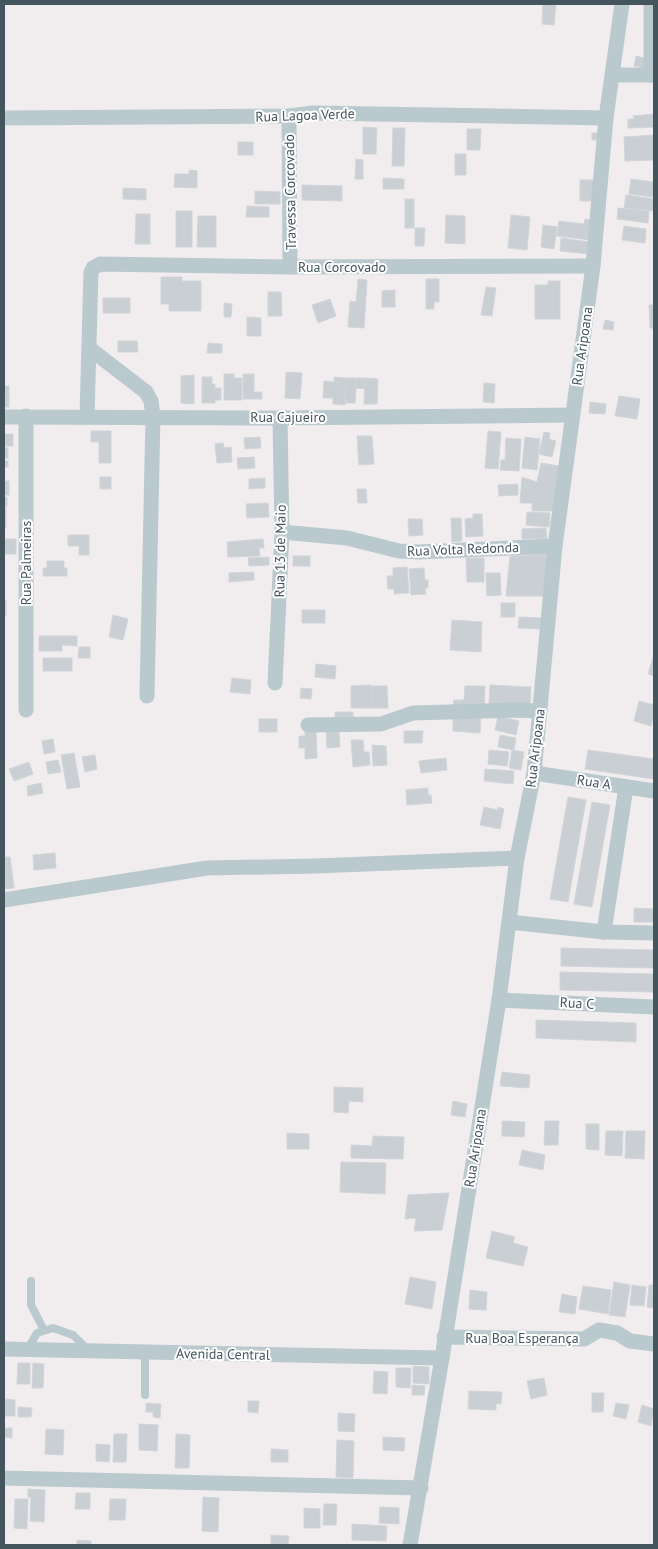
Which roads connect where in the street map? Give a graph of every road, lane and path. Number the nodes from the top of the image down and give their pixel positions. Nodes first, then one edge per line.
1 (622, 4) edge
2 (651, 4) edge
3 (613, 75) junction
4 (653, 75) edge
5 (289, 116) junction
6 (4, 118) edge
7 (606, 118) junction
8 (593, 266) junction
9 (290, 267) junction
10 (89, 348) junction
11 (572, 415) junction
12 (26, 416) junction
13 (87, 416) junction
14 (153, 416) junction
15 (4, 417) edge
16 (280, 418) junction
17 (282, 532) junction
18 (555, 546) junction
19 (276, 683) dead end
20 (147, 696) dead end
21 (26, 710) dead end
22 (540, 711) junction
23 (308, 725) dead end
24 (534, 773) junction
25 (626, 787) junction
26 (654, 791) edge
27 (516, 858) junction
28 (4, 900) edge
29 (509, 922) junction
30 (604, 932) junction
31 (654, 933) edge
32 (499, 1000) junction
33 (654, 1007) edge
34 (31, 1281) dead end
35 (44, 1330) junction
36 (444, 1337) junction
37 (654, 1344) edge
38 (4, 1349) edge
39 (26, 1351) junction
40 (89, 1352) junction
41 (144, 1352) junction
42 (442, 1358) junction
43 (145, 1395) dead end
44 (4, 1478) edge
45 (421, 1488) junction
46 (410, 1545) edge

1 - 3 street, Rua Aripoana
2 - 4 street
3 - 4 street
3 - 7 street, Rua Aripoana
5 - 6 street, Rua Lagoa Verde
5 - 7 street, Rua Lagoa Verde
5 - 9 street, Travessa Corcovado
7 - 8 street, Rua Aripoana
8 - 9 street, Rua Corcovado
8 - 11 street, Rua Aripoana
9 - 10 street, Rua Corcovado
10 - 13 street
10 - 14 street
11 - 16 street, Rua Cajueiro
11 - 18 street, Rua Aripoana
12 - 13 street, Rua Cajueiro
12 - 15 street, Rua Cajueiro
12 - 21 street, Rua Palmeiras
13 - 14 street, Rua Cajueiro
14 - 16 street, Rua Cajueiro
14 - 20 street
16 - 17 street, Rua 13 de Maio
17 - 18 street, Rua Volta Redonda
17 - 19 street, Rua 13 de Maio
18 - 22 street, Rua Aripoana
22 - 23 street
22 - 24 street, Rua Aripoana
24 - 25 street, Rua A
24 - 27 street, Rua Aripoana
25 - 26 street, Rua A
25 - 30 street
27 - 28 street
27 - 29 street, Rua Aripoana
29 - 30 street
29 - 32 street, Rua Aripoana
30 - 31 street
32 - 33 street, Rua C
32 - 36 street, Rua Aripoana
34 - 35 lane
35 - 39 lane
35 - 40 lane
36 - 37 street, Rua Boa Esperança
36 - 42 street, Rua Aripoana
38 - 39 street, Avenida Central
39 - 40 street, Avenida Central
40 - 41 street, Avenida Central
41 - 42 street, Avenida Central
41 - 43 lane
42 - 45 street, Rua Aripoana
44 - 45 street
45 - 46 street, Rua Aripoana

